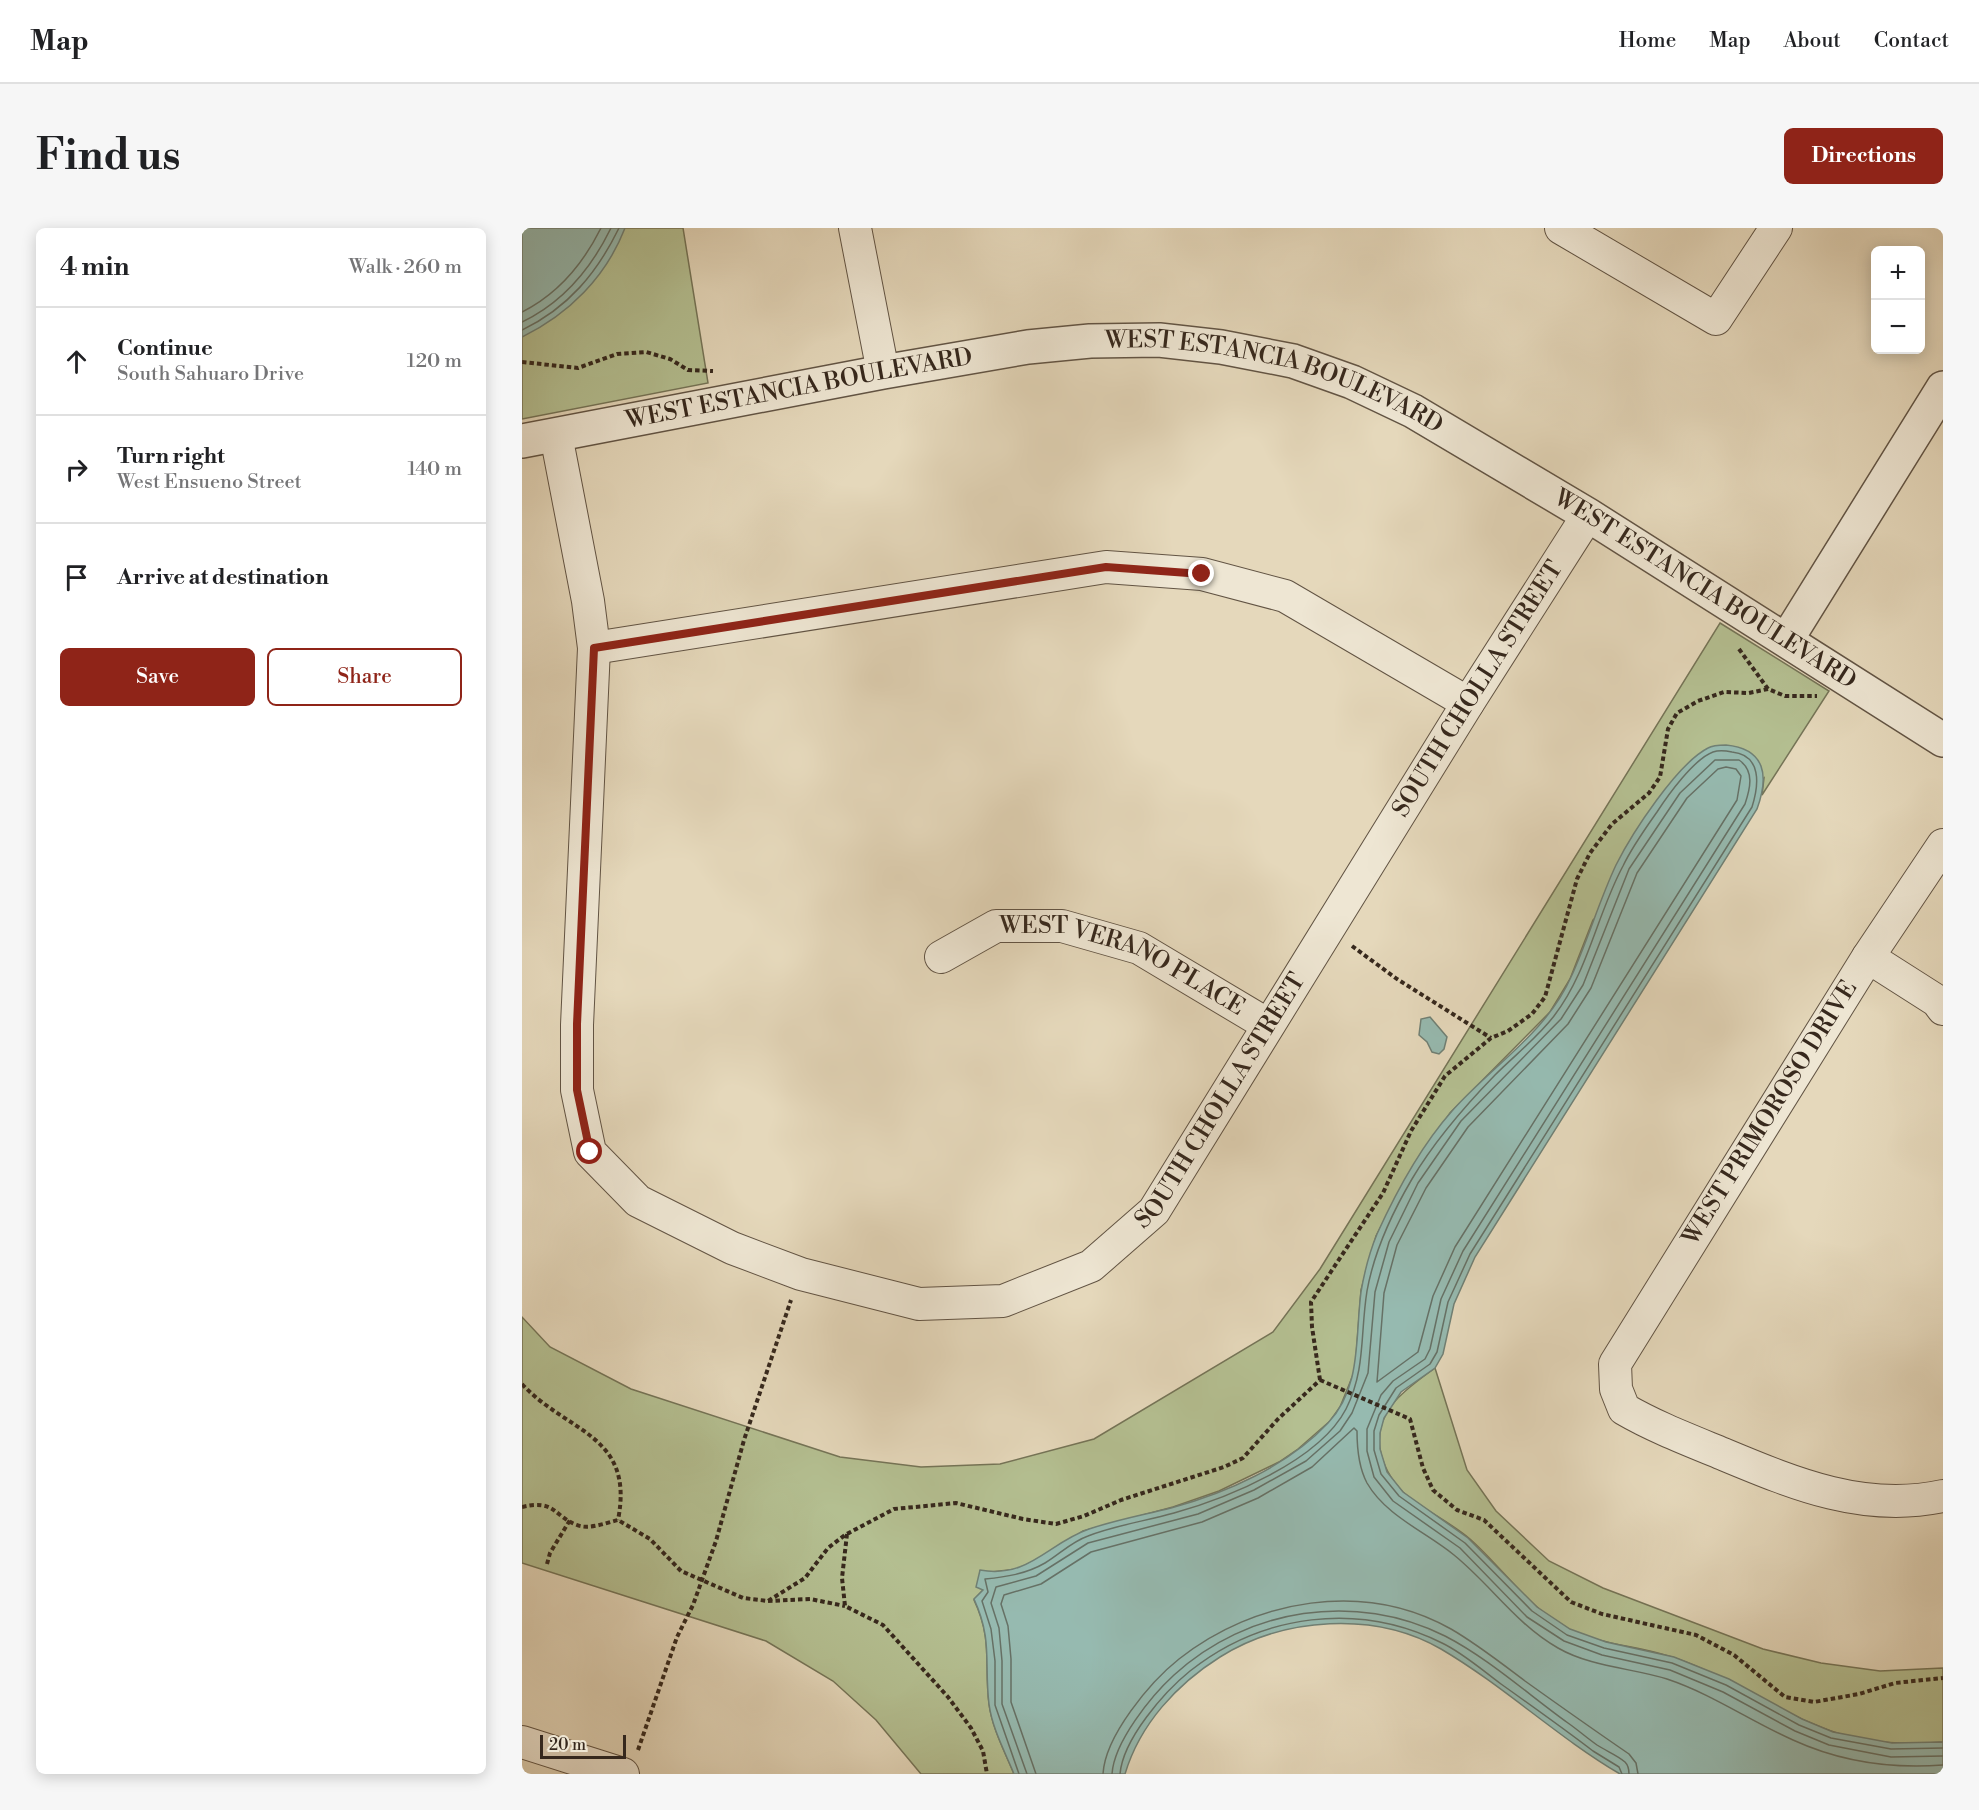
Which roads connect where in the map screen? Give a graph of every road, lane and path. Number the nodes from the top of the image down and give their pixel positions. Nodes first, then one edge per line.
1 (855, 228) edge
2 (1561, 228) edge
3 (1776, 228) edge
4 (522, 362) edge
5 (720, 371) dead end
6 (883, 372) junction
7 (1943, 388) edge
8 (556, 435) junction
9 (522, 441) edge
10 (1588, 515) junction
11 (1787, 639) junction
12 (1735, 644) dead end
13 (594, 648) junction
14 (1768, 689) junction
15 (1829, 695) dead end
16 (1468, 703) junction
17 (1943, 740) edge
18 (1943, 845) edge
19 (1330, 931) junction
20 (941, 957) dead end
21 (1868, 957) junction
22 (1943, 1009) edge
23 (1268, 1025) junction
24 (1491, 1038) junction
25 (801, 1274) junction
26 (1320, 1380) junction
27 (522, 1384) edge
28 (1943, 1496) edge
29 (522, 1507) edge
30 (618, 1520) junction
31 (570, 1521) junction
32 (848, 1533) junction
33 (547, 1564) dead end
34 (702, 1581) junction
35 (768, 1601) junction
36 (845, 1606) junction
37 (1943, 1678) edge
38 (522, 1742) edge
39 (629, 1765) edge
40 (987, 1774) edge

1 - 6 street
2 - 3 street
4 - 5 path
6 - 8 street, WEST ESTANCIA BOULEVARD
6 - 10 street, WEST ESTANCIA BOULEVARD
7 - 11 street
8 - 9 street, WEST ESTANCIA BOULEVARD
8 - 13 street, SOUTH CHOLLA STREET
10 - 11 street, WEST ESTANCIA BOULEVARD
10 - 16 street, SOUTH CHOLLA STREET
11 - 17 street, WEST ESTANCIA BOULEVARD
12 - 14 path
13 - 16 street
13 - 25 street, SOUTH CHOLLA STREET
14 - 15 path
14 - 24 path
16 - 19 street, SOUTH CHOLLA STREET
18 - 21 street, WEST PRIMOROSO DRIVE
19 - 23 street, SOUTH CHOLLA STREET
19 - 24 path
20 - 23 street, WEST VERANO PLACE
21 - 22 street
21 - 28 street, WEST PRIMOROSO DRIVE
23 - 25 street, SOUTH CHOLLA STREET
24 - 26 path
25 - 34 path
26 - 32 path
26 - 37 path
27 - 30 path
29 - 31 path
30 - 31 path
30 - 34 path
31 - 33 path
32 - 35 path
32 - 36 path
34 - 35 path
34 - 39 path
35 - 36 path
36 - 40 path
38 - 39 street

